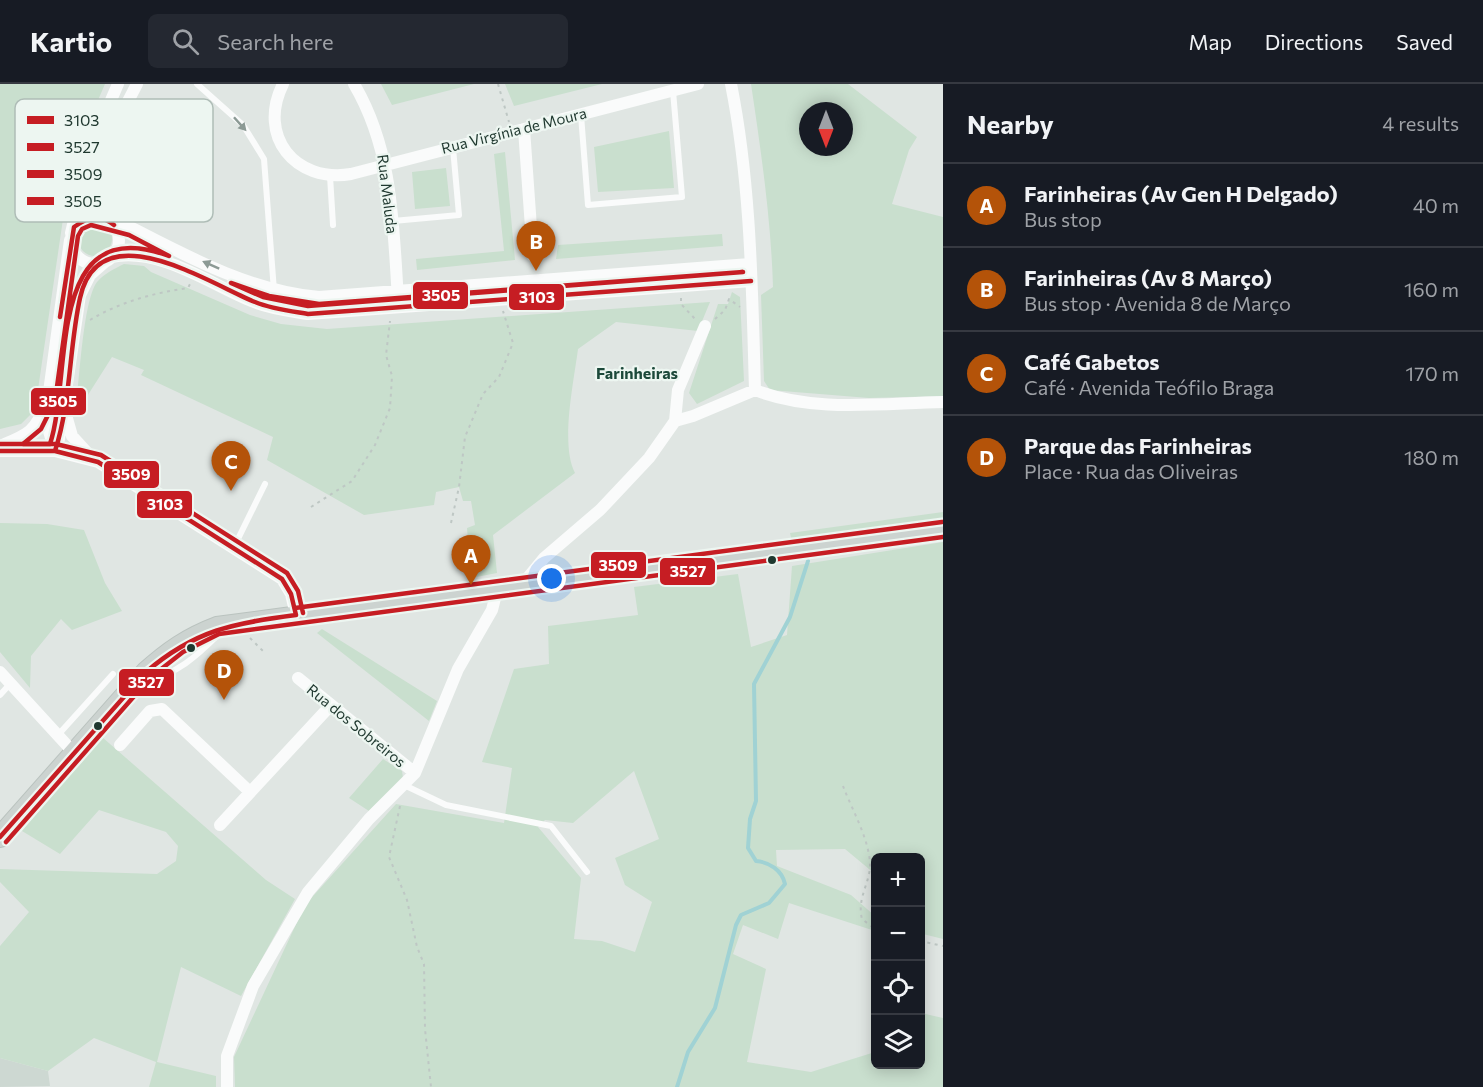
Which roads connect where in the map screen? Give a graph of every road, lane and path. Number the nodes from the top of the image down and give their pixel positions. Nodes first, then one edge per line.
1 (118, 84) edge
2 (137, 84) edge
3 (197, 84) edge
4 (282, 84) edge
5 (354, 84) edge
6 (498, 84) edge
7 (698, 84) edge
8 (731, 84) edge
9 (673, 91) junction
10 (112, 99) edge
11 (129, 99) edge
12 (581, 114) junction
13 (518, 130) junction
14 (453, 147) junction
15 (386, 165) junction
16 (330, 176) junction
17 (392, 221) junction
18 (74, 222) edge
19 (78, 222) edge
20 (110, 222) edge
21 (113, 224) junction
22 (333, 225) dead end
23 (71, 236) junction
24 (533, 256) dead end
25 (108, 259) junction
26 (750, 264) junction
27 (194, 276) junction
28 (751, 281) junction
29 (680, 287) junction
30 (274, 291) junction
31 (398, 292) junction
32 (499, 301) junction
33 (752, 307) junction
34 (399, 309) junction
35 (390, 321) dead end
36 (76, 322) junction
37 (705, 326) junction
38 (755, 390) junction
39 (48, 399) junction
40 (64, 402) junction
41 (943, 402) edge
42 (675, 421) junction
43 (0, 448) edge
44 (55, 451) junction
45 (98, 462) junction
46 (266, 484) dead end
47 (311, 507) dead end
48 (451, 523) dead end
49 (943, 529) edge
50 (234, 547) junction
51 (521, 587) junction
52 (497, 590) junction
53 (296, 615) junction
54 (0, 672) edge
55 (113, 674) dead end
56 (298, 678) dead end
57 (10, 684) junction
58 (0, 695) edge
59 (331, 705) junction
60 (58, 735) junction
61 (120, 745) dead end
62 (75, 754) junction
63 (415, 773) junction
64 (404, 785) junction
65 (843, 786) dead end
66 (250, 792) junction
67 (220, 825) dead end
68 (0, 837) edge
69 (587, 872) dead end
70 (871, 926) edge
71 (925, 942) edge
72 (943, 946) edge
73 (227, 1087) edge
74 (431, 1087) edge

1 - 10 street
2 - 11 street
3 -> 30 lane
4 - 16 street, Rua Virgínia de Moura
5 - 15 street, Rua Maluda
6 - 13 path
7 - 9 street, Rua Virgínia de Moura
8 - 26 street
9 - 12 street, Rua Virgínia de Moura
9 - 12 lane
12 - 13 street, Rua Virgínia de Moura
13 - 14 street, Rua Virgínia de Moura
13 - 24 street
14 - 15 street, Rua Virgínia de Moura
14 - 17 lane
15 - 16 street, Rua Virgínia de Moura
15 - 17 street, Rua Maluda
16 - 22 lane
17 - 31 street, Rua Maluda
18 - 23 street
19 - 23 street
20 - 21 street
21 - 25 street
30 -> 21 street
23 - 25 street
23 - 39 street
25 - 27 street
25 - 36 street
26 - 28 street
26 - 31 street
27 - 34 street
27 - 36 path
28 - 29 street
28 - 33 street
29 - 32 street
29 - 37 path
30 - 31 street
31 - 34 street, Rua Maluda
32 - 34 street
32 - 48 path
33 - 37 path
33 - 38 street
35 - 47 path
36 - 40 street
37 - 42 street
38 - 41 street
38 - 42 street
39 - 43 street
39 - 44 street
40 - 44 street
40 - 45 street
42 - 51 street
43 - 44 street
44 - 45 street
45 - 50 street
46 - 50 lane
49 - 51 main road
50 - 53 street
51 - 52 main road
52 - 53 main road
52 - 63 street
53 - 62 main road
54 - 57 street
55 - 60 lane
56 - 59 street, Rua dos Sobreiros
57 - 58 lane
57 - 60 street
59 - 63 street, Rua dos Sobreiros
59 - 66 street
60 - 62 street
61 - 66 street
62 - 68 main road
63 - 64 street
64 - 69 lane
64 - 73 street
64 - 74 path
65 - 70 path
66 - 67 street
71 - 72 path

